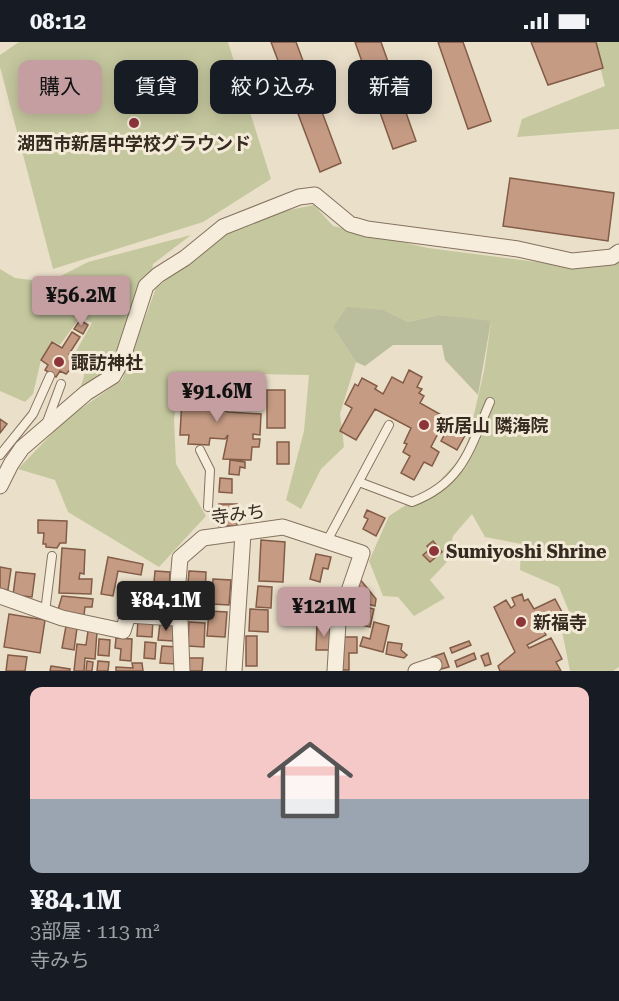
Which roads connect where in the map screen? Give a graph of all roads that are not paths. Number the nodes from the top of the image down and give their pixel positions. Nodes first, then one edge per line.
1 (619, 252) edge
2 (50, 376) dead end
3 (61, 384) dead end
4 (490, 402) dead end
5 (389, 426) dead end
6 (45, 429) junction
7 (200, 450) dead end
8 (0, 455) edge
9 (359, 482) junction
10 (0, 486) edge
11 (208, 507) dead end
12 (243, 534) junction
13 (327, 541) junction
14 (52, 556) dead end
15 (0, 596) edge
16 (45, 612) junction
17 (175, 618) junction
18 (434, 664) dead end
19 (182, 671) edge
20 (234, 671) edge
21 (335, 671) edge
22 (416, 671) edge

1 - 6 street
2 - 8 lane
3 - 6 lane
4 - 9 lane
5 - 9 lane
6 - 10 street
7 - 11 lane
9 - 13 lane
12 - 13 street, 寺みち
12 - 17 street, 寺みち
12 - 20 street
13 - 21 street, 寺みち
14 - 16 lane
15 - 16 street
16 - 17 street
17 - 19 street, 寺みち
18 - 22 street

